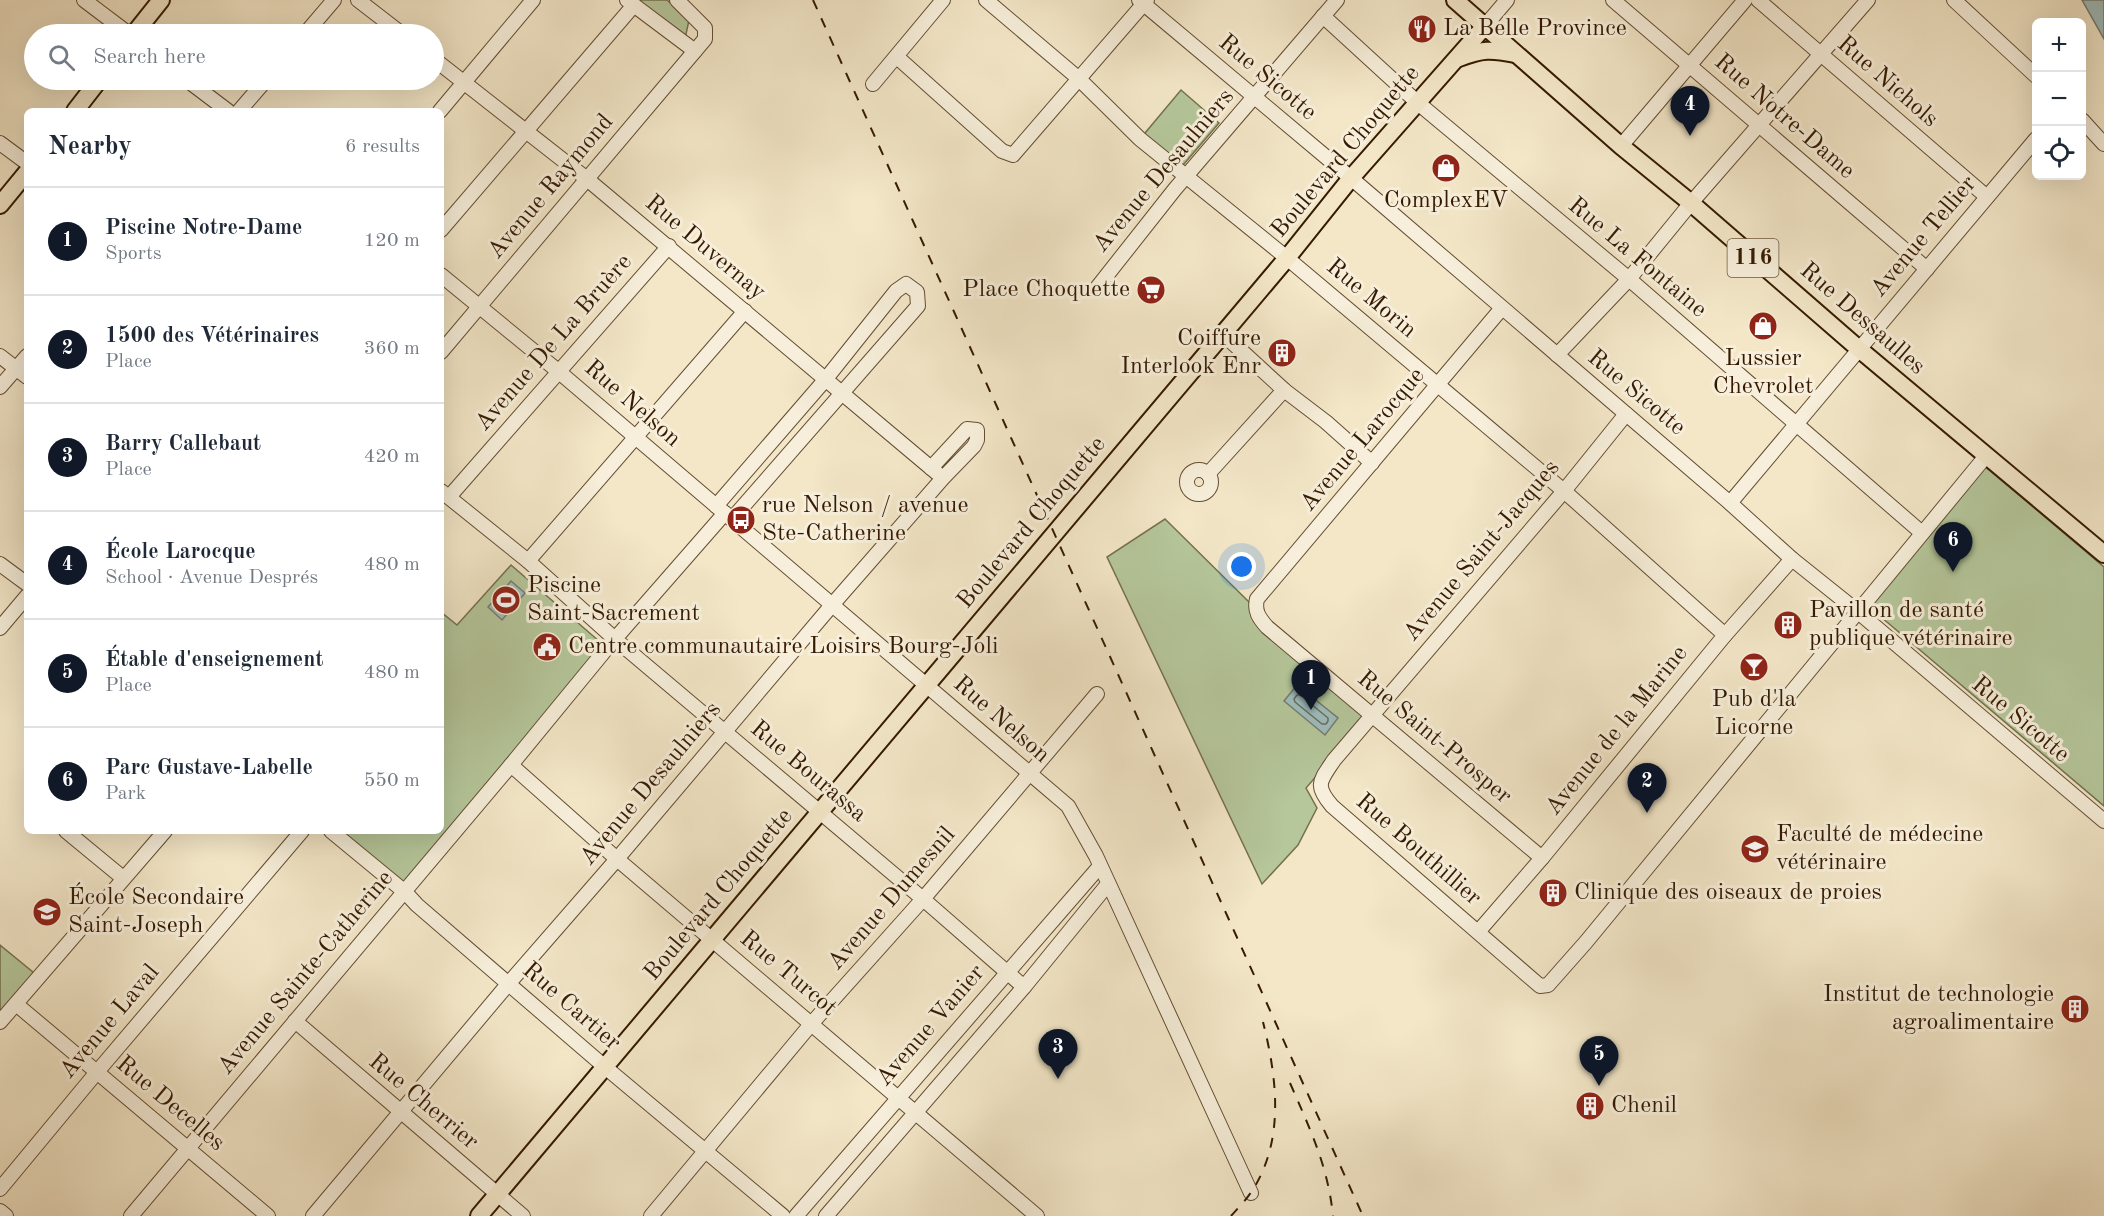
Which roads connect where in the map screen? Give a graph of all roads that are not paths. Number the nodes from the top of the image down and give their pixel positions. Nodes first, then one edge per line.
1 (84, 0) edge
2 (161, 0) edge
3 (334, 0) edge
4 (358, 0) edge
5 (532, 0) edge
6 (677, 0) edge
7 (943, 0) edge
8 (986, 0) edge
9 (1337, 0) edge
10 (1455, 0) edge
11 (1508, 0) edge
12 (1612, 0) edge
13 (1745, 0) edge
14 (1758, 0) edge
15 (1868, 0) edge
16 (1954, 0) edge
17 (1144, 1) edge
18 (631, 3) edge
19 (1323, 16) junction
20 (116, 24) edge
21 (142, 24) edge
22 (314, 24) edge
23 (389, 24) edge
24 (1485, 26) junction
25 (695, 51) junction
26 (1517, 54) junction
27 (1821, 54) junction
28 (897, 57) junction
29 (1455, 60) junction
30 (1689, 66) junction
31 (444, 67) edge
32 (2033, 72) edge
33 (1078, 78) junction
34 (464, 82) junction
35 (873, 84) dead end
36 (91, 90) edge
37 (200, 90) edge
38 (257, 90) edge
39 (1254, 97) junction
40 (1418, 103) junction
41 (77, 108) edge
42 (224, 108) edge
43 (242, 108) edge
44 (442, 108) edge
45 (2086, 124) edge
46 (1759, 126) junction
47 (526, 131) junction
48 (0, 143) edge
49 (2104, 144) edge
50 (2032, 145) edge
51 (1621, 146) junction
52 (24, 161) edge
53 (24, 176) edge
54 (1185, 177) junction
55 (1351, 178) junction
56 (587, 179) junction
57 (1987, 197) junction
58 (1691, 204) junction
59 (0, 205) edge
60 (444, 227) edge
61 (669, 246) junction
62 (1287, 258) junction
63 (1927, 269) junction
64 (444, 277) edge
65 (1629, 279) junction
66 (1096, 289) dead end
67 (480, 306) junction
68 (1502, 308) junction
69 (745, 311) junction
70 (1223, 334) junction
71 (444, 348) edge
72 (1859, 349) junction
73 (1557, 355) junction
74 (0, 356) edge
75 (558, 371) junction
76 (22, 373) edge
77 (825, 380) junction
78 (1439, 385) junction
79 (0, 387) edge
80 (1284, 390) junction
81 (843, 393) junction
82 (1626, 414) junction
83 (1796, 424) junction
84 (636, 437) junction
85 (1986, 456) junction
86 (1372, 463) junction
87 (931, 468) junction
88 (1208, 474) dead end
89 (943, 478) junction
90 (1564, 490) junction
91 (445, 494) edge
92 (1730, 503) junction
93 (724, 513) junction
94 (1922, 533) junction
95 (2104, 554) edge
96 (1792, 559) junction
97 (528, 561) junction
98 (0, 564) edge
99 (24, 582) edge
100 (1257, 599) joint
101 (24, 600) edge
102 (832, 605) junction
103 (1857, 611) junction
104 (0, 628) edge
105 (1725, 635) junction
106 (616, 640) junction
107 (927, 686) junction
108 (1097, 694) dead end
109 (1371, 716) junction
110 (725, 732) junction
111 (511, 765) junction
112 (1030, 774) junction
113 (820, 812) junction
114 (2104, 821) edge
115 (70, 834) edge
116 (162, 834) edge
117 (299, 834) edge
118 (335, 834) edge
119 (1542, 858) junction
120 (617, 859) junction
121 (1100, 866) junction
122 (123, 879) junction
123 (1108, 884) junction
124 (405, 892) junction
125 (923, 899) junction
126 (1478, 932) junction
127 (1038, 935) junction
128 (713, 940) junction
129 (1054, 950) junction
130 (1006, 973) junction
131 (508, 982) junction
132 (1023, 987) junction
133 (16, 1004) junction
134 (295, 1021) junction
135 (0, 1022) edge
136 (812, 1023) junction
137 (605, 1067) junction
138 (97, 1072) junction
139 (899, 1097) junction
140 (915, 1111) junction
141 (401, 1112) junction
142 (187, 1148) junction
143 (705, 1150) junction
144 (0, 1189) edge
145 (1251, 1193) dead end
146 (498, 1194) junction
147 (0, 1211) edge
148 (6, 1216) edge
149 (131, 1216) edge
150 (268, 1216) edge
151 (313, 1216) edge
152 (479, 1216) edge
153 (523, 1216) edge
154 (651, 1216) edge
155 (783, 1216) edge
156 (796, 1216) edge
157 (826, 1216) edge
158 (1037, 1216) edge

1 - 20 street
2 - 21 main road
3 - 22 street
4 - 23 street
5 - 34 street
6 - 25 street
7 - 28 street
8 - 33 street, Rue Morin
9 - 19 street, Avenue Desaulniers
10 - 24 main road, Rue Dessaulles / 116
10 - 29 main road
11 - 24 street, Boulevard Choquette
12 - 30 street, Rue Notre-Dame
13 - 30 street
14 - 27 street, Rue Nichols
15 - 27 street
16 - 32 street
17 - 33 street
17 - 39 street, Rue Sicotte
18 - 25 street
18 - 47 street
19 - 39 street, Avenue Desaulniers
19 - 40 street, Rue La Fontaine
24 - 26 main road, Rue Dessaulles / 116
24 - 29 main road, Boulevard Choquette
25 - 56 street, Avenue Raymond
26 - 29 main road
26 - 51 main road, Rue Dessaulles / 116
27 - 46 street
27 - 57 street, Rue Nichols
28 - 33 street
28 - 35 street
29 - 40 main road, Boulevard Choquette
30 - 46 street, Rue Notre-Dame
30 - 51 street
31 - 34 street, Rue Duvernay
33 - 54 street, Rue Morin
34 - 44 street
34 - 47 street, Rue Duvernay
36 - 41 main road
37 - 42 street
38 - 43 street
39 - 54 street, Avenue Desaulniers
39 - 55 street, Rue Sicotte
40 - 55 main road, Boulevard Choquette
40 - 65 street, Rue La Fontaine
45 - 49 street
46 - 58 street
46 - 63 street, Rue Notre-Dame
47 - 56 street, Rue Duvernay
47 - 60 street
48 - 52 street
50 - 57 street, Avenue Tellier
51 - 58 main road, Rue Dessaulles / 116
53 - 59 main road
54 - 62 street, Rue Morin
54 - 66 street, Avenue Desaulniers
55 - 62 main road, Boulevard Choquette
55 - 68 street, Rue Sicotte
56 - 61 street, Rue Duvernay
56 - 67 street, Avenue Raymond
57 - 63 street, Avenue Tellier
58 - 65 street
58 - 72 main road, Rue Dessaulles / 116
61 - 69 street, Rue Duvernay
61 - 75 street, Avenue De La Bruère
62 - 70 main road, Boulevard Choquette
62 - 78 street, Rue Morin
63 - 72 street, Avenue Tellier
64 - 67 street, Rue Nelson
65 - 73 street
65 - 83 street, Rue La Fontaine
67 - 71 street, Avenue Raymond
67 - 75 street, Rue Nelson
68 - 73 street, Rue Sicotte
68 - 78 street, Avenue Larocque
69 - 77 street, Rue Duvernay
69 - 84 street
70 - 80 street
70 - 107 main road, Boulevard Choquette
72 - 83 street, Avenue Tellier
72 - 85 main road, Rue Dessaulles / 116
73 - 82 street, Rue Sicotte
74 - 76 street
75 - 84 street, Rue Nelson
75 - 91 street, Avenue De La Bruère
76 - 79 street
77 - 81 street, Rue Duvernay
77 - 81 street, Avenue Sainte-Catherine
77 - 93 street, Avenue Sainte-Catherine
78 - 86 street, Avenue Larocque
78 - 90 street, Rue Morin
80 - 86 street
80 - 88 street
81 - 87 street, Rue Duvernay
81 - 93 street, Avenue Sainte-Catherine
82 - 90 street, Avenue Saint-Jacques
82 - 92 street, Rue Sicotte
83 - 92 street, Avenue Tellier
83 - 94 street, Rue La Fontaine
84 - 93 street, Rue Nelson
84 - 97 street
85 - 94 street
85 - 95 main road, Rue Dessaulles / 116
86 - 100 street, Avenue Larocque
87 - 89 street, Rue Duvernay
87 - 89 street, Avenue Desaulniers
89 - 102 street, Avenue Desaulniers
90 - 105 street, Rue Morin
90 - 109 street, Avenue Saint-Jacques
91 - 97 street, Rue Bourassa
92 - 96 street, Rue Sicotte
93 - 102 street, Rue Nelson
93 - 106 street, Avenue Sainte-Catherine
94 - 103 street
96 - 103 street, Rue Sicotte
96 - 105 street, Avenue de la Marine
97 - 106 street, Rue Bourassa
98 - 99 street
100 - 109 street, Rue Saint-Prosper
101 - 104 street
102 - 107 street, Rue Nelson
102 - 110 street, Avenue Desaulniers
103 - 114 street, Rue Sicotte
103 - 126 street, Rue Bouthillier
105 - 119 street, Avenue de la Marine
106 - 110 street, Rue Bourassa
106 - 111 street, Avenue Sainte-Catherine
107 - 112 street, Rue Nelson
107 - 113 main road, Boulevard Choquette
108 - 112 street, Avenue Dumesnil
109 - 119 street, Rue Saint-Prosper
109 - 126 street, Rue Bouthillier
110 - 113 street, Rue Bourassa
110 - 120 street, Avenue Desaulniers
111 - 120 street, Rue Turcot
111 - 124 street, Avenue Sainte-Catherine
112 - 121 street, Rue Nelson
112 - 125 street, Avenue Dumesnil
113 - 125 street, Rue Bourassa
113 - 128 main road, Boulevard Choquette
115 - 122 street
116 - 122 street
117 - 138 street, Avenue Laval
118 - 124 street, Rue Cartier
119 - 126 street, Avenue de la Marine
120 - 128 street, Rue Turcot
120 - 131 street, Avenue Desaulniers
121 - 123 street, Rue Nelson
121 - 127 street, Avenue Vanier
122 - 133 street
123 - 129 street, Avenue Vanier
123 - 145 street, Rue Nelson
124 - 131 street, Rue Cartier
124 - 134 street, Avenue Sainte-Catherine
125 - 130 street, Rue Bourassa
125 - 136 street, Avenue Dumesnil
127 - 129 street
127 - 130 street, Avenue Vanier
128 - 136 street, Rue Turcot
128 - 137 main road, Boulevard Choquette
129 - 132 street, Avenue Vanier
130 - 132 street, Rue Bourassa
130 - 139 street, Avenue Vanier
131 - 137 street, Rue Cartier
131 - 141 street, Avenue Desaulniers
132 - 140 street, Avenue Vanier
133 - 135 street
133 - 138 street, Rue Decelles
134 - 141 street, Rue Cherrier
134 - 142 street, Avenue Sainte-Catherine
136 - 139 street, Rue Turcot
136 - 143 street, Avenue Dumesnil
137 - 143 street, Rue Cartier
137 - 146 main road, Boulevard Choquette
138 - 142 street, Rue Decelles
138 - 144 street, Avenue Laval
139 - 140 street, Rue Turcot
139 - 156 street, Avenue Vanier
140 - 157 street, Avenue Vanier
140 - 158 street, Rue Turcot
141 - 146 street, Rue Cherrier
141 - 151 street, Avenue Desaulniers
142 - 149 street, Avenue Sainte-Catherine
142 - 150 street, Rue Decelles
143 - 154 street, Avenue Dumesnil
143 - 155 street, Rue Cartier
146 - 152 main road, Boulevard Choquette
146 - 153 street, Rue Cherrier
147 - 148 street

